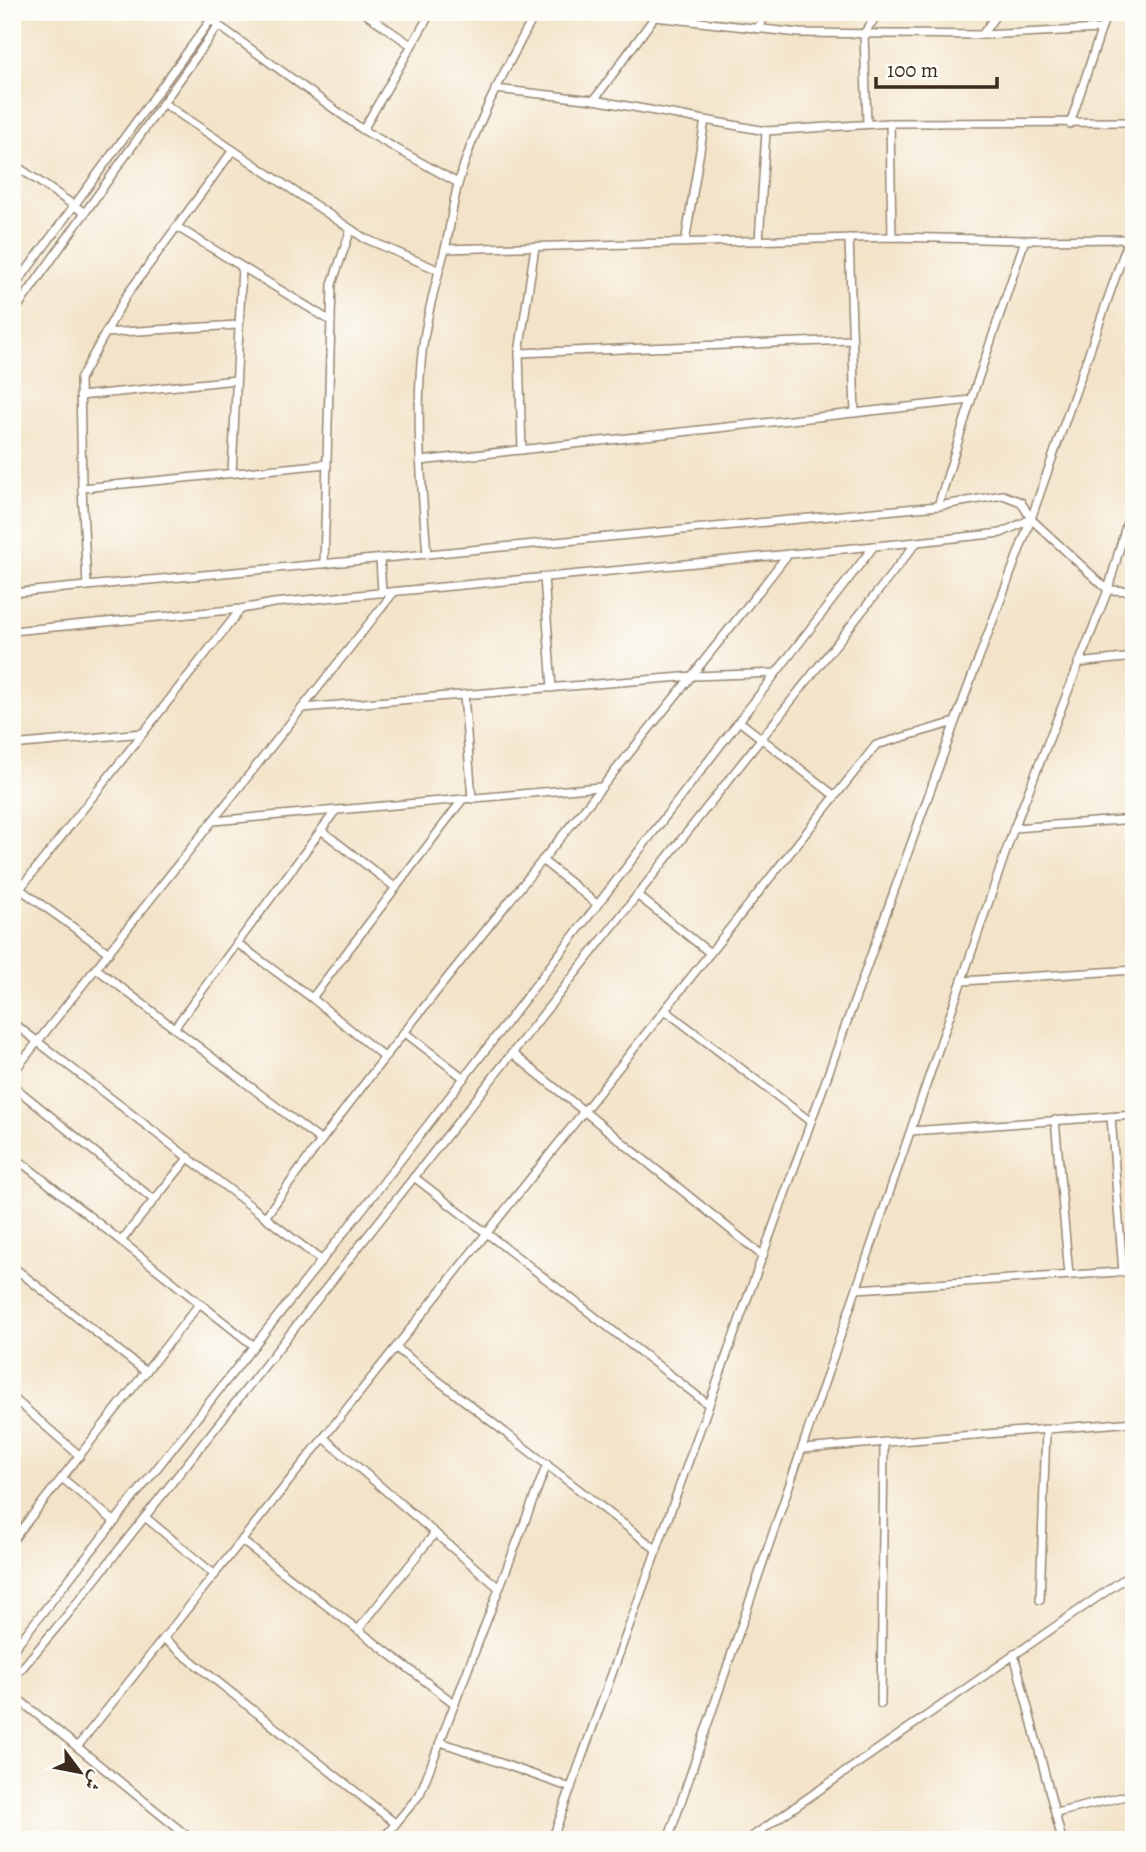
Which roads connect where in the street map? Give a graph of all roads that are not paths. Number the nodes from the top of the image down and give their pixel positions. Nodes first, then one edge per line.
1 (200, 12) edge
2 (363, 12) edge
3 (431, 12) edge
4 (536, 12) edge
5 (768, 12) edge
6 (880, 12) edge
7 (998, 12) edge
8 (1107, 12) edge
9 (657, 15) edge
10 (214, 24) junction
11 (757, 29) junction
12 (1100, 29) junction
13 (864, 33) junction
14 (982, 35) junction
15 (411, 45) junction
16 (495, 89) junction
17 (594, 100) junction
18 (163, 103) junction
19 (705, 120) junction
20 (1134, 122) edge
21 (890, 123) junction
22 (867, 124) junction
23 (1070, 124) junction
24 (363, 130) junction
25 (766, 131) junction
26 (233, 150) junction
27 (12, 163) edge
28 (458, 183) junction
29 (74, 206) junction
30 (85, 213) junction
31 (1134, 224) edge
32 (177, 227) junction
33 (351, 229) junction
34 (892, 237) junction
35 (849, 238) junction
36 (1128, 239) junction
37 (1025, 240) junction
38 (759, 241) junction
39 (685, 243) junction
40 (535, 247) junction
41 (445, 249) junction
42 (242, 267) junction
43 (438, 270) junction
44 (12, 290) edge
45 (12, 315) edge
46 (331, 321) junction
47 (238, 325) junction
48 (106, 334) junction
49 (852, 340) junction
50 (519, 352) junction
51 (236, 380) junction
52 (80, 397) junction
53 (971, 400) junction
54 (855, 412) junction
55 (522, 450) junction
56 (421, 461) junction
57 (327, 464) junction
58 (232, 473) junction
59 (82, 488) junction
60 (1134, 497) edge
61 (938, 506) junction
62 (1132, 506) edge
63 (1031, 519) junction
64 (917, 542) junction
65 (874, 546) junction
66 (427, 554) junction
67 (788, 554) junction
68 (380, 558) junction
69 (324, 564) junction
70 (544, 577) junction
71 (87, 586) junction
72 (1108, 590) junction
73 (1134, 591) edge
74 (394, 592) junction
75 (12, 593) edge
76 (382, 593) junction
77 (241, 609) junction
78 (12, 631) edge
79 (1134, 657) edge
80 (1078, 663) junction
81 (776, 673) junction
82 (694, 676) junction
83 (552, 688) junction
84 (464, 695) junction
85 (302, 708) junction
86 (739, 721) junction
87 (955, 722) junction
88 (143, 733) junction
89 (762, 737) junction
90 (12, 745) edge
91 (600, 787) junction
92 (835, 796) junction
93 (472, 799) junction
94 (463, 800) junction
95 (336, 810) junction
96 (1134, 819) edge
97 (213, 821) junction
98 (1014, 828) junction
99 (321, 830) junction
100 (542, 860) junction
101 (396, 888) junction
102 (20, 889) junction
103 (637, 895) junction
104 (12, 899) edge
105 (598, 905) junction
106 (237, 943) junction
107 (109, 953) junction
108 (710, 953) junction
109 (97, 969) junction
110 (1134, 970) edge
111 (962, 981) junction
112 (312, 998) junction
113 (665, 1010) junction
114 (12, 1022) edge
115 (175, 1027) junction
116 (404, 1032) junction
117 (38, 1042) junction
118 (512, 1053) junction
119 (384, 1057) junction
120 (12, 1074) edge
121 (464, 1078) junction
122 (12, 1085) edge
123 (584, 1111) junction
124 (1134, 1115) edge
125 (1111, 1117) junction
126 (1055, 1120) junction
127 (811, 1122) junction
128 (911, 1131) junction
129 (320, 1140) junction
130 (12, 1155) edge
131 (189, 1157) junction
132 (414, 1177) junction
133 (154, 1200) junction
134 (266, 1216) junction
135 (486, 1234) junction
136 (121, 1241) junction
137 (763, 1256) junction
138 (322, 1261) junction
139 (12, 1266) edge
140 (1134, 1271) edge
141 (1123, 1272) junction
142 (1069, 1275) junction
143 (857, 1289) junction
144 (200, 1303) junction
145 (254, 1346) junction
146 (396, 1348) junction
147 (146, 1372) junction
148 (12, 1397) edge
149 (709, 1405) junction
150 (1134, 1422) edge
151 (1046, 1430) junction
152 (324, 1438) junction
153 (884, 1442) junction
154 (802, 1449) junction
155 (80, 1455) junction
156 (547, 1464) junction
157 (62, 1478) junction
158 (145, 1517) junction
159 (115, 1522) junction
160 (435, 1533) junction
161 (14, 1535) edge
162 (242, 1541) junction
163 (657, 1550) junction
164 (1134, 1572) edge
165 (215, 1575) junction
166 (499, 1588) junction
167 (1041, 1600) dead end
168 (358, 1630) junction
169 (164, 1639) junction
170 (12, 1651) edge
171 (1014, 1654) junction
172 (12, 1681) edge
173 (12, 1694) edge
174 (455, 1704) junction
175 (881, 1704) dead end
176 (441, 1742) junction
177 (77, 1747) junction
178 (571, 1788) junction
179 (1134, 1794) edge
180 (1056, 1813) junction
181 (395, 1823) junction
182 (191, 1840) edge
183 (382, 1840) edge
184 (552, 1840) edge
185 (668, 1840) edge
186 (747, 1840) edge
187 (1062, 1840) edge

1 - 10 street
2 - 15 street
3 - 15 street
4 - 16 street
5 - 11 street
6 - 13 street
7 - 14 street
8 - 12 street
9 - 11 street
9 - 17 street
10 - 18 street
10 - 24 street
10 - 29 street
11 - 13 street
12 - 14 street
12 - 23 street
13 - 14 street
13 - 22 street
15 - 24 street
16 - 17 street
16 - 28 street
17 - 19 street
18 - 26 street
18 - 30 street
19 - 25 street
19 - 39 street
20 - 23 street
21 - 22 street
21 - 23 street
21 - 34 street
22 - 25 street
24 - 28 street
25 - 38 street
26 - 32 street
26 - 33 street
27 - 29 street
28 - 41 street
29 - 30 street
29 - 44 street
30 - 45 street
31 - 36 street
32 - 42 street
32 - 48 street
33 - 43 street
33 - 46 street
34 - 35 street
34 - 37 street
35 - 38 street
35 - 49 street
36 - 37 street
36 - 63 street
37 - 53 street
38 - 39 street
39 - 40 street
40 - 41 street
40 - 50 street
41 - 43 street
42 - 46 street
42 - 47 street
43 - 56 street
46 - 57 street
47 - 48 street
47 - 51 street
48 - 52 street
49 - 50 street
49 - 54 street
50 - 55 street
51 - 52 street
51 - 58 street
52 - 59 street
53 - 54 street
53 - 61 street
54 - 55 street
55 - 56 street
56 - 66 street
57 - 58 street
57 - 69 street
58 - 59 street
59 - 71 street
60 - 62 street
61 - 63 street
61 - 66 street
62 - 72 street
63 - 64 street
63 - 72 street
63 - 87 street
64 - 65 street
64 - 89 street
65 - 67 street
65 - 81 street
66 - 68 street
67 - 70 street
67 - 82 street
68 - 69 street
68 - 76 street
69 - 71 street
70 - 74 street
70 - 83 street
71 - 75 street
72 - 73 street
72 - 80 street
74 - 76 street
74 - 85 street
76 - 77 street
77 - 78 street
77 - 88 street
79 - 80 street
80 - 98 street
81 - 82 street
81 - 86 street
82 - 83 street
82 - 91 street
83 - 84 street
84 - 85 street
84 - 93 street
85 - 97 street
86 - 89 street
86 - 105 street
87 - 92 street
87 - 127 street
88 - 90 street
88 - 102 street
89 - 92 street
89 - 103 street
91 - 93 street
91 - 100 street
92 - 108 street
93 - 94 street
94 - 95 street
94 - 101 street
95 - 97 street
95 - 99 street
96 - 98 street
97 - 107 street
98 - 111 street
99 - 101 street
99 - 106 street
100 - 105 street
100 - 116 street
101 - 112 street
102 - 104 street
102 - 107 street
103 - 108 street
103 - 118 street
105 - 121 street
106 - 112 street
106 - 115 street
107 - 109 street
108 - 113 street
109 - 115 street
109 - 117 street
110 - 111 street
111 - 128 street
112 - 119 street
113 - 123 street
113 - 127 street
114 - 117 street
115 - 129 street
116 - 119 street
116 - 121 street
117 - 120 street
117 - 131 street
118 - 123 street
118 - 132 street
119 - 129 street
121 - 138 street
122 - 133 street
123 - 135 street
123 - 137 street
124 - 125 street
125 - 126 street
125 - 141 street
126 - 128 street
126 - 142 street
127 - 137 street
128 - 143 street
129 - 134 street
130 - 136 street
131 - 133 street
131 - 134 street
132 - 135 street
132 - 158 street
133 - 136 street
134 - 138 street
135 - 146 street
135 - 149 street
136 - 144 street
137 - 149 street
138 - 145 street
139 - 147 street
140 - 141 street
141 - 142 street
142 - 143 street
143 - 154 street
144 - 145 street
144 - 147 street
145 - 159 street
146 - 152 street
146 - 156 street
147 - 155 street
148 - 155 street
149 - 163 street
150 - 151 street
151 - 153 street
151 - 167 street
152 - 160 street
152 - 162 street
153 - 154 street
153 - 175 street
154 - 185 street
155 - 157 street
156 - 163 street
156 - 166 street
157 - 159 street
157 - 161 street
158 - 165 street
158 - 172 street
159 - 170 street
160 - 166 street
160 - 168 street
162 - 165 street
162 - 168 street
163 - 178 street
164 - 171 street
165 - 169 street
166 - 174 street
168 - 174 street
169 - 177 street
169 - 181 street
171 - 180 street
171 - 186 street
173 - 177 street
174 - 176 street
176 - 178 street
176 - 181 street
177 - 182 street
178 - 184 street
179 - 180 street
180 - 187 street
181 - 183 street

